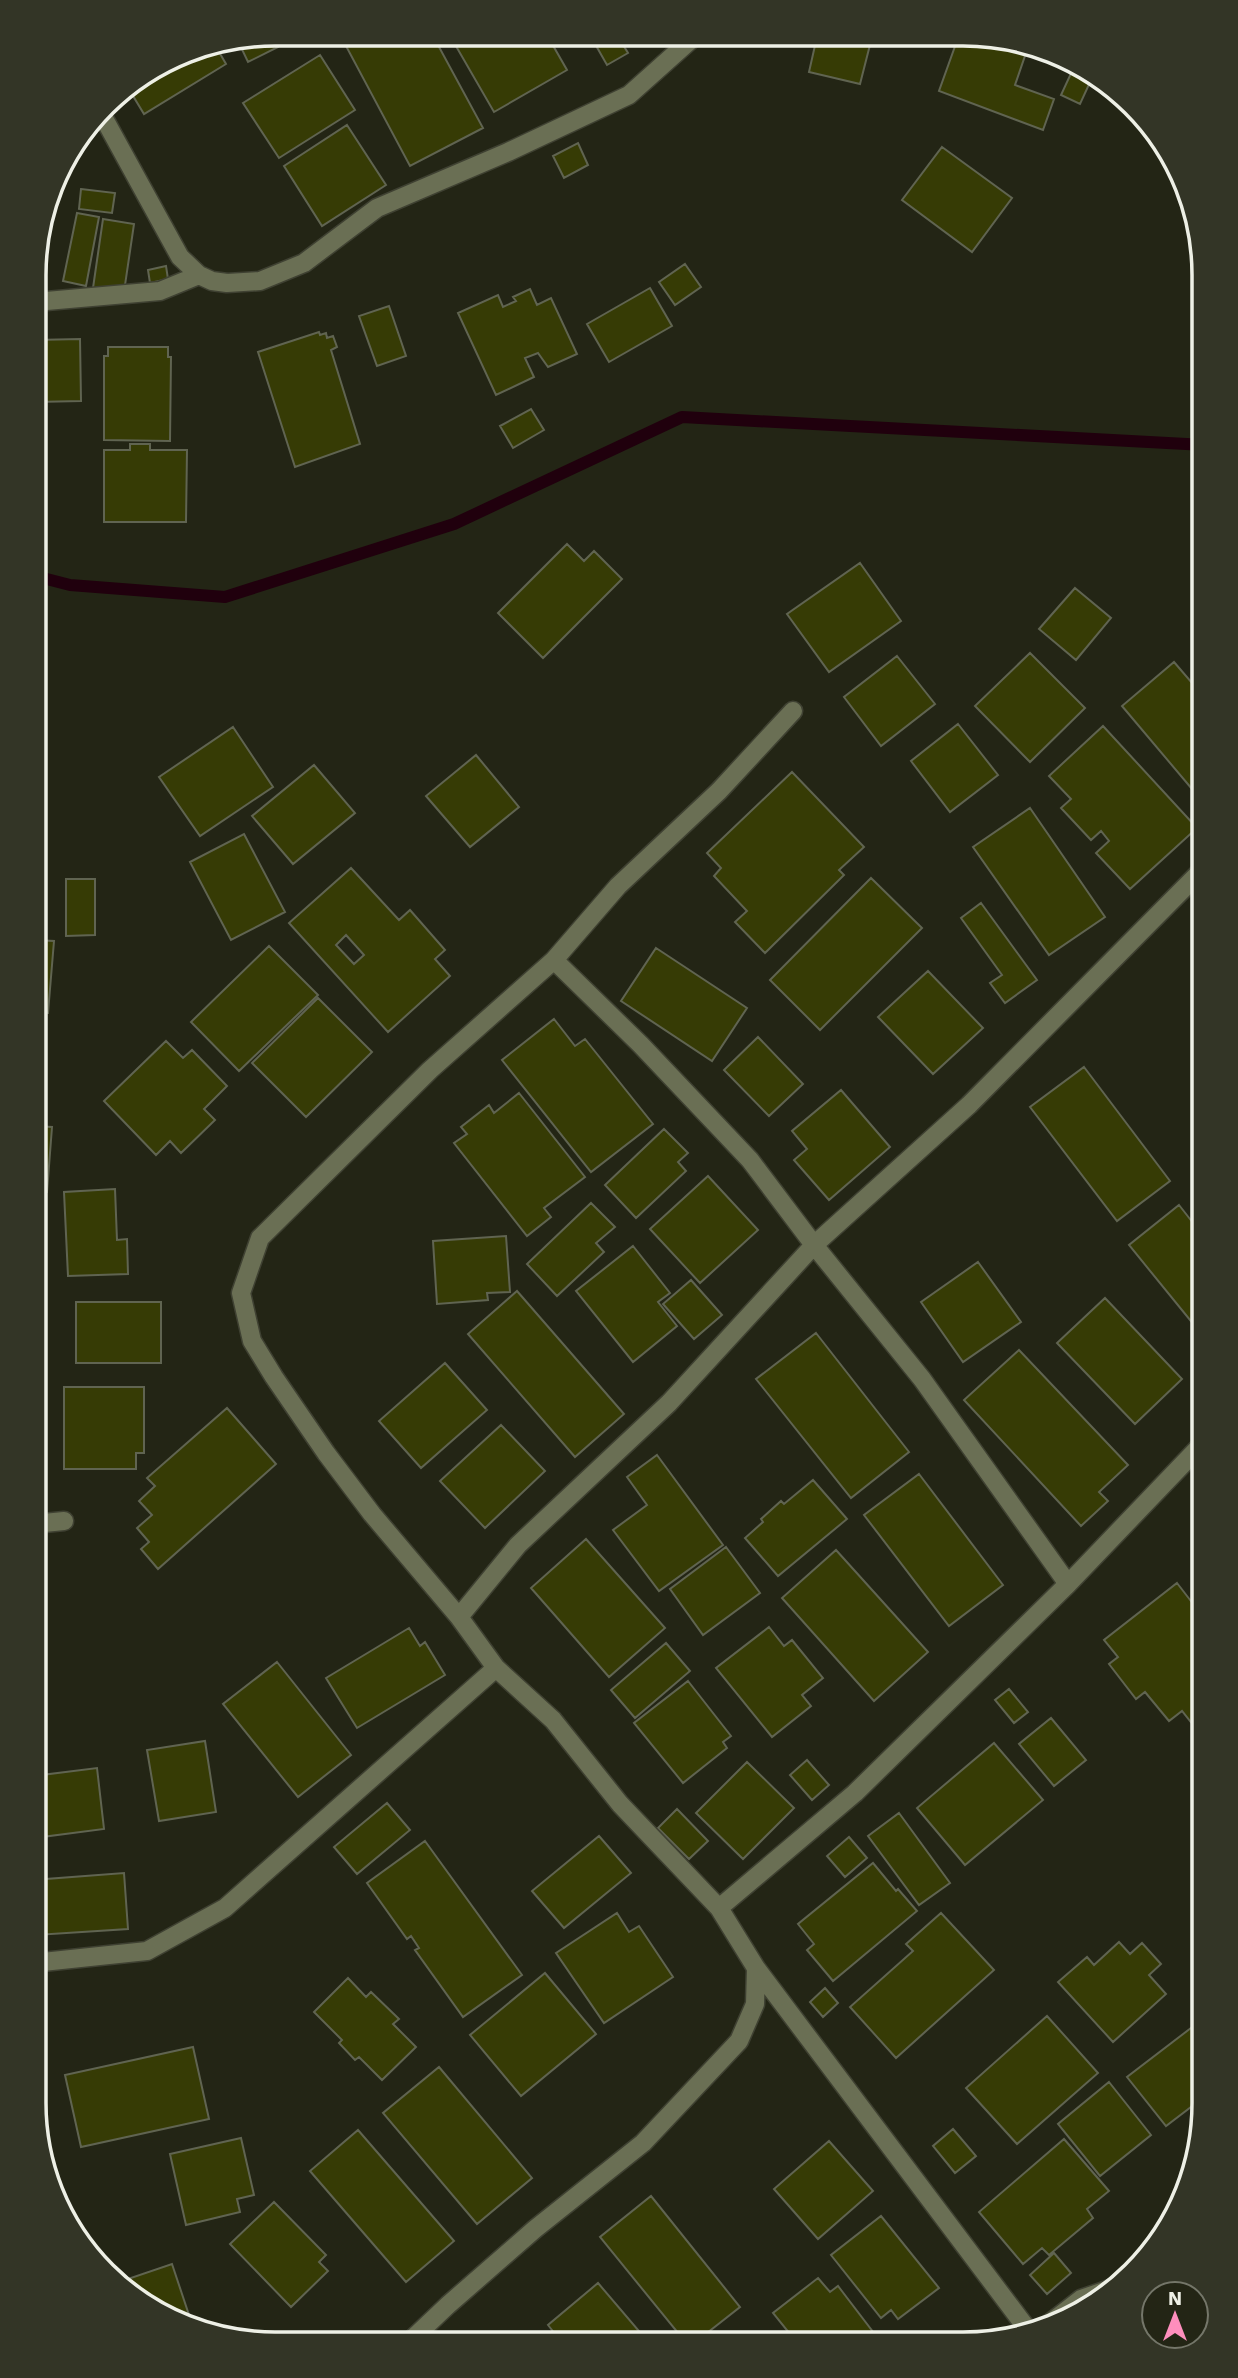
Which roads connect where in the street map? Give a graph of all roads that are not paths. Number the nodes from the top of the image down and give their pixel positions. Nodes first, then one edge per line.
1 (684, 46) edge
2 (105, 121) edge
3 (199, 275) junction
4 (46, 301) edge
5 (793, 711) dead end
6 (1192, 880) edge
7 (554, 960) junction
8 (814, 1245) junction
9 (1192, 1455) edge
10 (64, 1521) dead end
11 (46, 1523) edge
12 (1068, 1584) junction
13 (459, 1617) junction
14 (496, 1668) junction
15 (719, 1908) junction
16 (46, 1962) edge
17 (756, 1968) junction
18 (1024, 2324) edge
19 (419, 2333) edge

1 - 3 street
2 - 3 street
3 - 4 street
5 - 7 street
6 - 8 street
7 - 8 street
7 - 13 street
8 - 12 street
8 - 13 street
9 - 12 street
10 - 11 street
12 - 15 street
13 - 14 street
14 - 15 street
14 - 16 street
15 - 17 street
17 - 18 street
17 - 19 street

